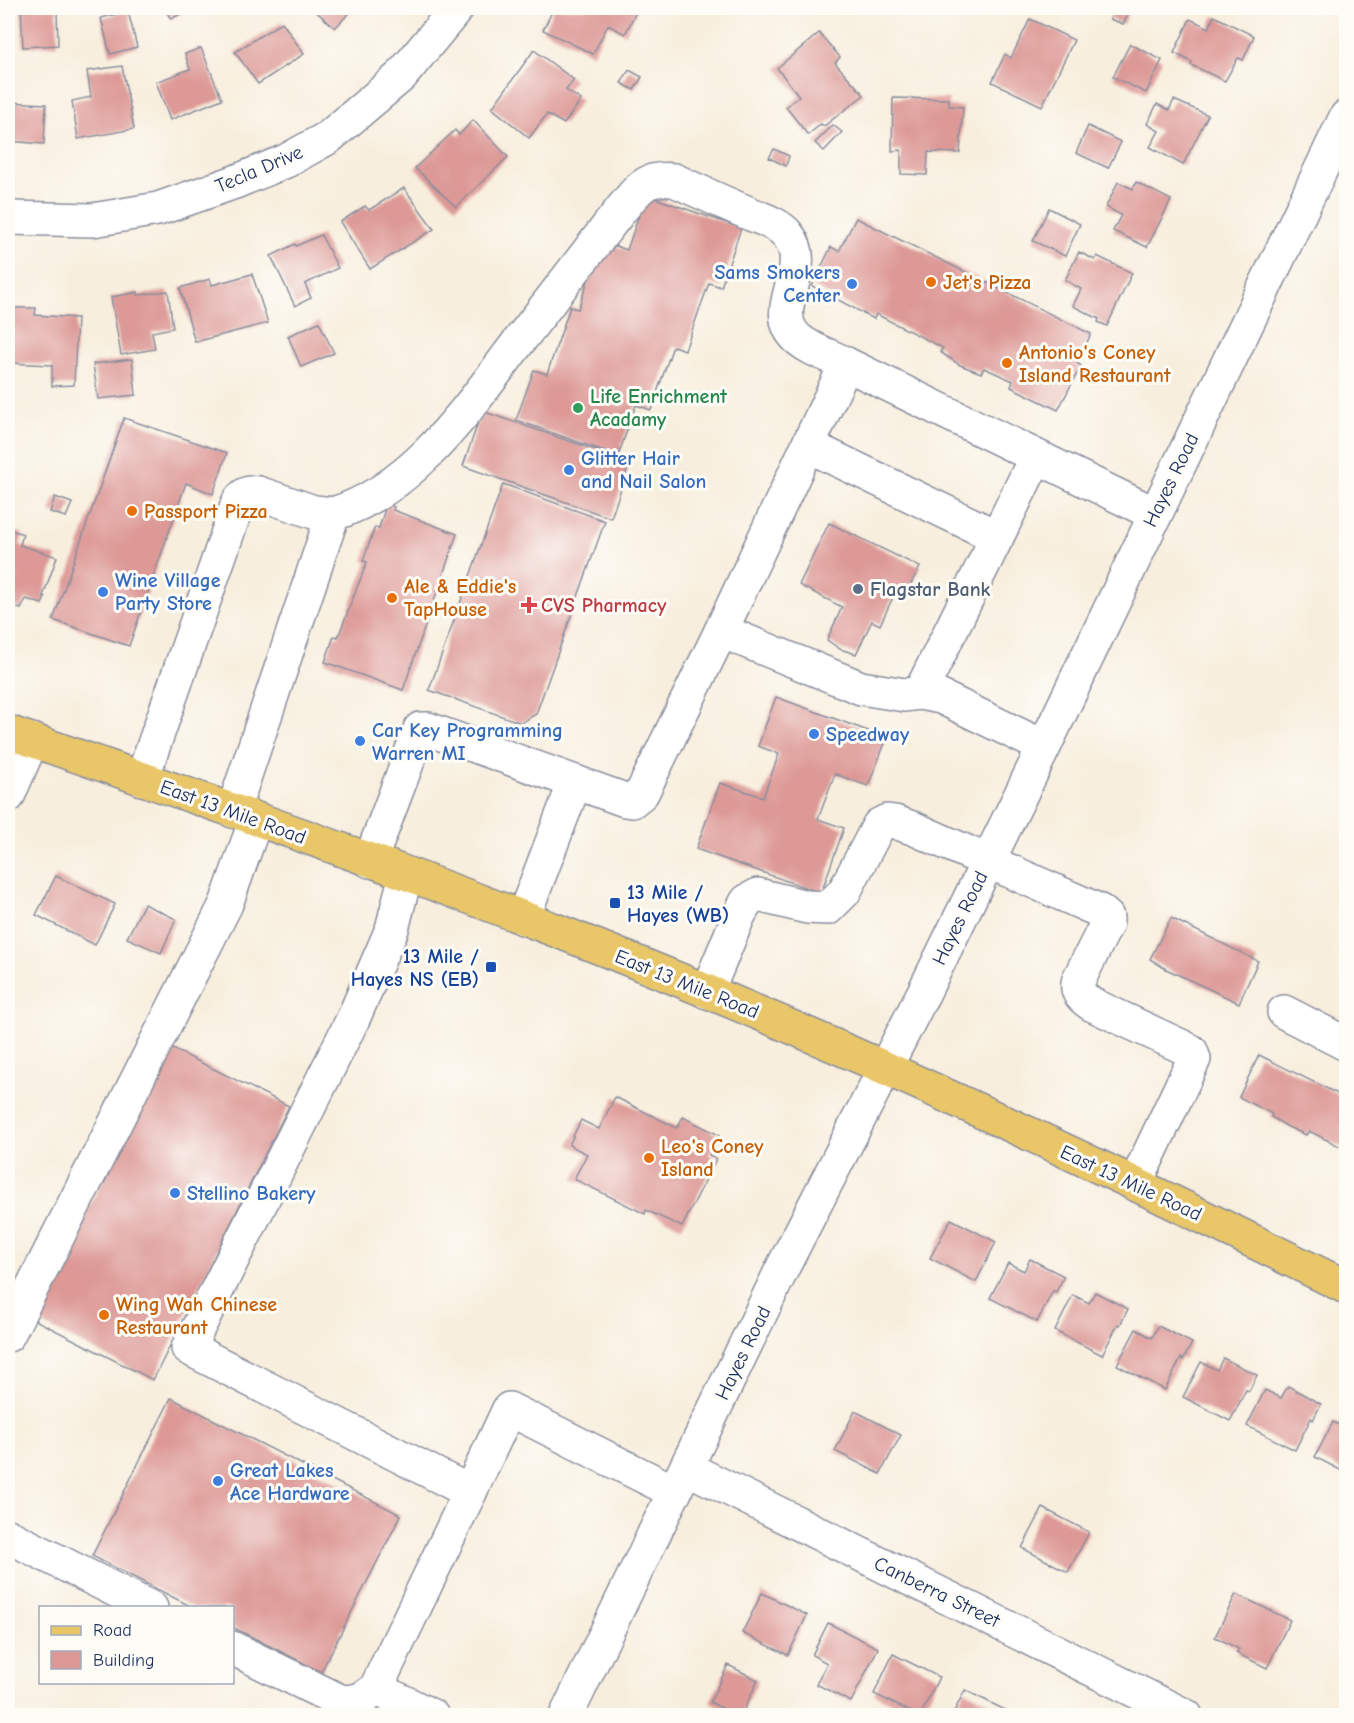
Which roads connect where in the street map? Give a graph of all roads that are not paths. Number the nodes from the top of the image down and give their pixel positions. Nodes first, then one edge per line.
1 (457, 8) edge
2 (1347, 117) edge
3 (1335, 168) edge
4 (8, 218) edge
5 (846, 364) junction
6 (809, 446) junction
7 (1036, 457) junction
8 (333, 514) junction
9 (1155, 514) junction
10 (997, 537) junction
11 (721, 631) junction
12 (920, 693) junction
13 (20, 736) edge
14 (1044, 747) junction
15 (142, 779) junction
16 (575, 782) junction
17 (8, 796) edge
18 (244, 815) junction
19 (370, 861) junction
20 (987, 862) junction
21 (406, 874) junction
22 (523, 918) junction
23 (707, 992) junction
24 (1284, 1012) dead end
25 (1347, 1044) edge
26 (884, 1068) junction
27 (1135, 1184) junction
28 (1347, 1287) edge
29 (8, 1335) edge
30 (681, 1480) junction
31 (470, 1492) junction
32 (8, 1536) edge
33 (147, 1606) edge
34 (234, 1649) edge
35 (376, 1688) junction
36 (432, 1716) edge
37 (566, 1716) edge
38 (1186, 1716) edge

1 - 4 street, Tecla Drive
2 - 3 street, Hayes Road
3 - 9 street, Hayes Road
5 - 6 street
5 - 7 street
5 - 8 street
6 - 10 street
6 - 11 street
7 - 9 street
7 - 10 street
8 - 15 street
8 - 18 street
9 - 14 street, Hayes Road
10 - 12 street
11 - 12 street
11 - 16 street
12 - 14 street
13 - 15 main road, East 13 Mile Road
13 - 17 street
14 - 20 street, Hayes Road
15 - 18 main road, East 13 Mile Road
16 - 19 street
16 - 22 street
18 - 19 main road, East 13 Mile Road
18 - 29 street
19 - 21 main road, East 13 Mile Road
20 - 23 street
20 - 26 street, Hayes Road
20 - 27 street
21 - 22 main road, East 13 Mile Road
21 - 31 street
22 - 23 main road, East 13 Mile Road
23 - 26 main road, East 13 Mile Road
24 - 25 street
26 - 27 main road, East 13 Mile Road
26 - 30 street, Hayes Road
27 - 28 main road, East 13 Mile Road
30 - 31 street, Canberra Street
30 - 37 street, Hayes Road
30 - 38 street, Canberra Street
31 - 35 street
32 - 33 street
34 - 35 street
35 - 36 street

